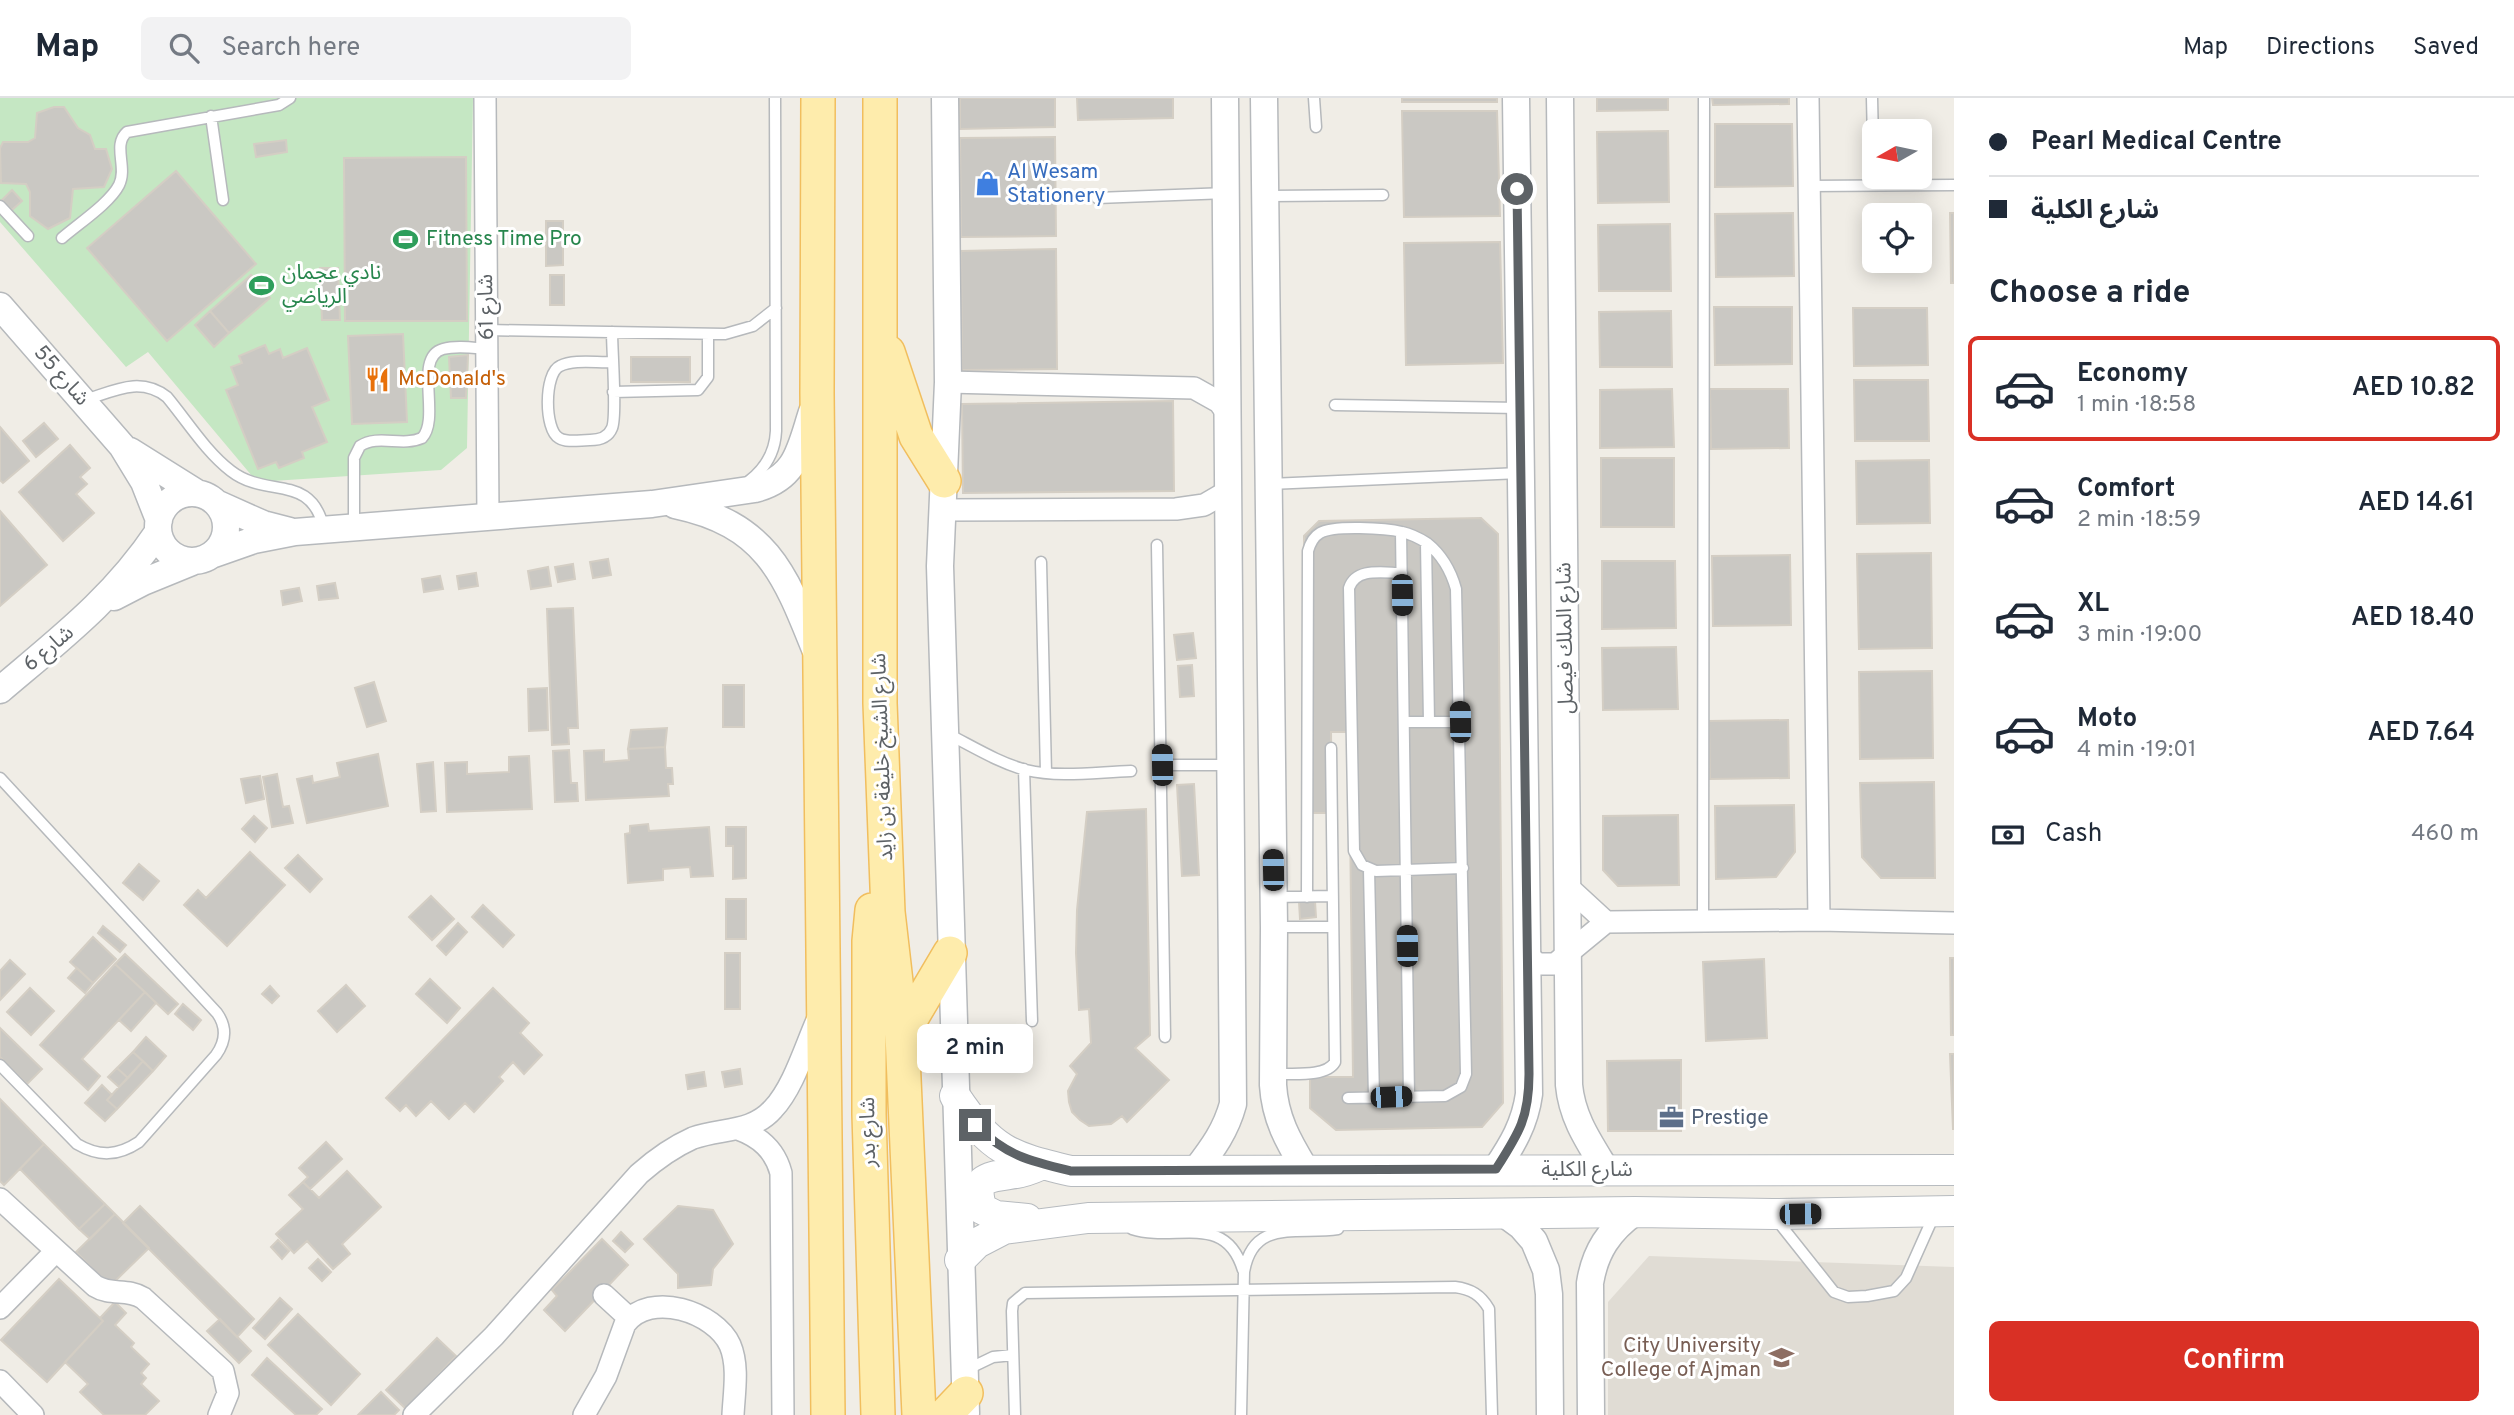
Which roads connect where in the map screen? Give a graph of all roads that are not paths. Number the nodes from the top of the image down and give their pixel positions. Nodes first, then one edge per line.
1 (290, 98) edge
2 (485, 98) edge
3 (775, 98) edge
4 (818, 98) edge
5 (880, 98) edge
6 (945, 98) edge
7 (1225, 98) edge
8 (1264, 98) edge
9 (1314, 98) edge
10 (1516, 98) edge
11 (1560, 98) edge
12 (1704, 98) edge
13 (1808, 98) edge
14 (1872, 98) edge
15 (211, 116) junction
16 (1872, 119) edge
17 (1316, 127) dead end
18 (1862, 185) edge
19 (1932, 185) edge
20 (1954, 185) edge
21 (1810, 186) junction
22 (1227, 192) junction
23 (1382, 195) dead end
24 (1265, 196) junction
25 (1097, 198) dead end
26 (223, 200) dead end
27 (0, 206) edge
28 (28, 236) dead end
29 (62, 238) dead end
30 (776, 308) junction
31 (4, 319) edge
32 (878, 323) junction
33 (612, 332) junction
34 (708, 334) junction
35 (487, 340) junction
36 (613, 362) junction
37 (948, 382) junction
38 (613, 392) junction
39 (817, 393) junction
40 (82, 401) junction
41 (1335, 405) dead end
42 (1520, 408) junction
43 (1227, 413) junction
44 (122, 446) junction
45 (1520, 473) junction
46 (1268, 484) junction
47 (1228, 491) junction
48 (729, 494) junction
49 (942, 496) junction
50 (207, 498) junction
51 (652, 504) junction
52 (488, 516) junction
53 (159, 526) junction
54 (354, 527) junction
55 (324, 529) junction
56 (1401, 531) junction
57 (295, 532) junction
58 (1426, 542) junction
59 (1157, 545) dead end
60 (203, 558) junction
61 (1041, 562) dead end
62 (1402, 573) junction
63 (97, 607) junction
64 (822, 667) junction
65 (0, 690) edge
66 (1404, 722) junction
67 (1429, 722) junction
68 (1460, 722) junction
69 (944, 732) junction
70 (1331, 748) dead end
71 (1162, 765) junction
72 (1229, 765) junction
73 (1024, 769) junction
74 (1131, 771) dead end
75 (1046, 773) junction
76 (0, 778) edge
77 (885, 851) junction
78 (1463, 868) junction
79 (1369, 870) junction
80 (1406, 870) junction
81 (1569, 887) junction
82 (1333, 896) junction
83 (1273, 897) junction
84 (1307, 897) junction
85 (1819, 920) junction
86 (1606, 922) junction
87 (1703, 922) junction
88 (1954, 923) edge
89 (1334, 926) junction
90 (1274, 928) junction
91 (1232, 932) junction
92 (950, 953) junction
93 (1526, 954) junction
94 (1568, 954) junction
95 (823, 1007) junction
96 (1032, 1021) dead end
97 (902, 1034) junction
98 (1165, 1037) dead end
99 (0, 1065) edge
100 (1273, 1074) junction
101 (955, 1096) junction
102 (1409, 1097) junction
103 (1348, 1098) dead end
104 (1374, 1098) junction
105 (738, 1129) junction
106 (1043, 1164) junction
107 (1305, 1169) junction
108 (1496, 1169) junction
109 (1196, 1170) junction
110 (1606, 1170) junction
111 (1954, 1170) edge
112 (0, 1199) edge
113 (1945, 1211) edge
114 (1635, 1212) junction
115 (1381, 1214) junction
116 (1773, 1214) junction
117 (1506, 1215) junction
118 (1115, 1217) junction
119 (1041, 1223) junction
120 (56, 1251) junction
121 (960, 1260) junction
122 (1244, 1272) junction
123 (1243, 1290) junction
124 (604, 1295) dead end
125 (0, 1308) edge
126 (629, 1318) junction
127 (1013, 1355) junction
128 (0, 1381) edge
129 (961, 1398) edge
130 (1550, 1410) edge
131 (1591, 1410) edge
132 (33, 1415) edge
133 (219, 1415) edge
134 (414, 1415) edge
135 (584, 1415) edge
136 (733, 1415) edge
137 (783, 1415) edge
138 (828, 1415) edge
139 (878, 1415) edge
140 (919, 1415) edge
141 (1014, 1415) edge
142 (1241, 1415) edge
143 (1492, 1415) edge

1 - 15 lane
2 - 35 street, شارع 61
3 - 30 lane
4 - 39 main road
5 - 32 main road, شارع الشيخ خليفة بن زايد
6 - 37 street
7 - 22 street
8 - 24 street
9 - 17 lane
10 - 42 street, شارع الملك فيصل
11 - 81 street, شارع الملك فيصل
12 - 87 lane
13 - 21 street
14 - 16 lane
15 - 26 lane
15 - 29 lane
18 - 21 lane
19 - 20 lane
21 - 85 street
22 - 25 lane
22 - 43 street
23 - 24 lane
24 - 46 street
27 - 28 lane
30 - 34 lane
30 - 48 lane
31 - 40 street, شارع 55
32 - 49 main road
32 - 77 main road, شارع الشيخ خليفة بن زايد
33 - 34 lane
33 - 35 lane
33 - 36 lane
34 - 38 lane
35 - 52 street, شارع 61
35 - 54 lane
36 - 38 lane
36 - 38 lane
37 - 43 street
37 - 49 street
39 - 48 street
39 - 64 main road
40 - 44 street, شارع 55
40 - 55 lane
41 - 42 lane
42 - 45 street, شارع الملك فيصل
43 - 47 street
44 - 50 street, شارع 55
44 - 53 street, شارع 55
45 - 46 lane
45 - 93 street, شارع الملك فيصل
46 - 83 street
47 - 49 street
47 - 72 street
48 - 51 street
49 - 69 street
50 - 53 street
50 - 57 street, شارع 55
50 - 60 street
51 - 52 street, شارع 6
51 - 64 street
52 - 54 street, شارع 6
53 - 60 street
53 - 63 street, شارع 6
54 - 55 street, شارع 6
55 - 57 street, شارع 6
56 - 58 lane
56 - 62 lane
56 - 84 lane
57 - 60 street, شارع 6
58 - 67 lane
58 - 68 lane
59 - 71 lane
60 - 63 street, شارع 6
61 - 75 lane
62 - 66 lane
62 - 79 lane
63 - 65 street, شارع 6
64 - 95 main road
66 - 67 lane
66 - 80 lane
67 - 68 lane
68 - 78 lane
69 - 73 lane
69 - 92 street
70 - 82 lane
71 - 72 lane
71 - 98 lane
72 - 91 street
73 - 75 lane
73 - 96 lane
74 - 75 lane
76 - 99 lane
77 - 97 main road, شارع الشيخ خليفة بن زايد
77 - 139 main road, شارع بدر
78 - 80 lane
78 - 102 lane
79 - 80 lane
79 - 104 lane
80 - 102 lane
81 - 86 street
81 - 94 street, شارع الملك فيصل
82 - 84 lane
82 - 89 lane
83 - 84 lane
83 - 90 street
85 - 87 street
85 - 88 street
86 - 87 street
86 - 94 street
89 - 90 lane
89 - 100 lane
90 - 91 street
90 - 100 street
91 - 109 street
92 - 97 main road
92 - 101 street
93 - 94 street
93 - 108 street, شارع الملك فيصل
94 - 110 street, شارع الملك فيصل
95 - 105 street
95 - 138 main road
97 - 140 main road, شارع الشيخ خليفة بن زايد
100 - 107 street
101 - 106 main road, شارع الكلية
101 - 121 street
102 - 104 lane
103 - 104 lane
105 - 134 street
105 - 137 street
106 - 109 main road, شارع الكلية
106 - 119 main road
107 - 108 main road, شارع الكلية
107 - 109 main road, شارع الكلية
108 - 110 main road, شارع الكلية
110 - 111 main road, شارع الكلية
112 - 120 street
113 - 116 main road, شارع الكلية
113 - 116 lane
114 - 116 main road, شارع الكلية
114 - 117 main road, شارع الكلية
114 - 131 street
115 - 117 main road, شارع الكلية
115 - 118 main road, شارع الكلية
115 - 122 lane
117 - 130 street
118 - 119 main road, شارع الكلية
118 - 122 lane
119 - 121 main road, شارع الكلية
120 - 125 street
120 - 133 street
121 - 129 street
122 - 123 lane
123 - 127 lane
123 - 142 lane
123 - 143 lane
124 - 126 street
126 - 135 street
126 - 136 street
127 - 129 lane
127 - 141 lane
128 - 132 street
130 - 131 street

